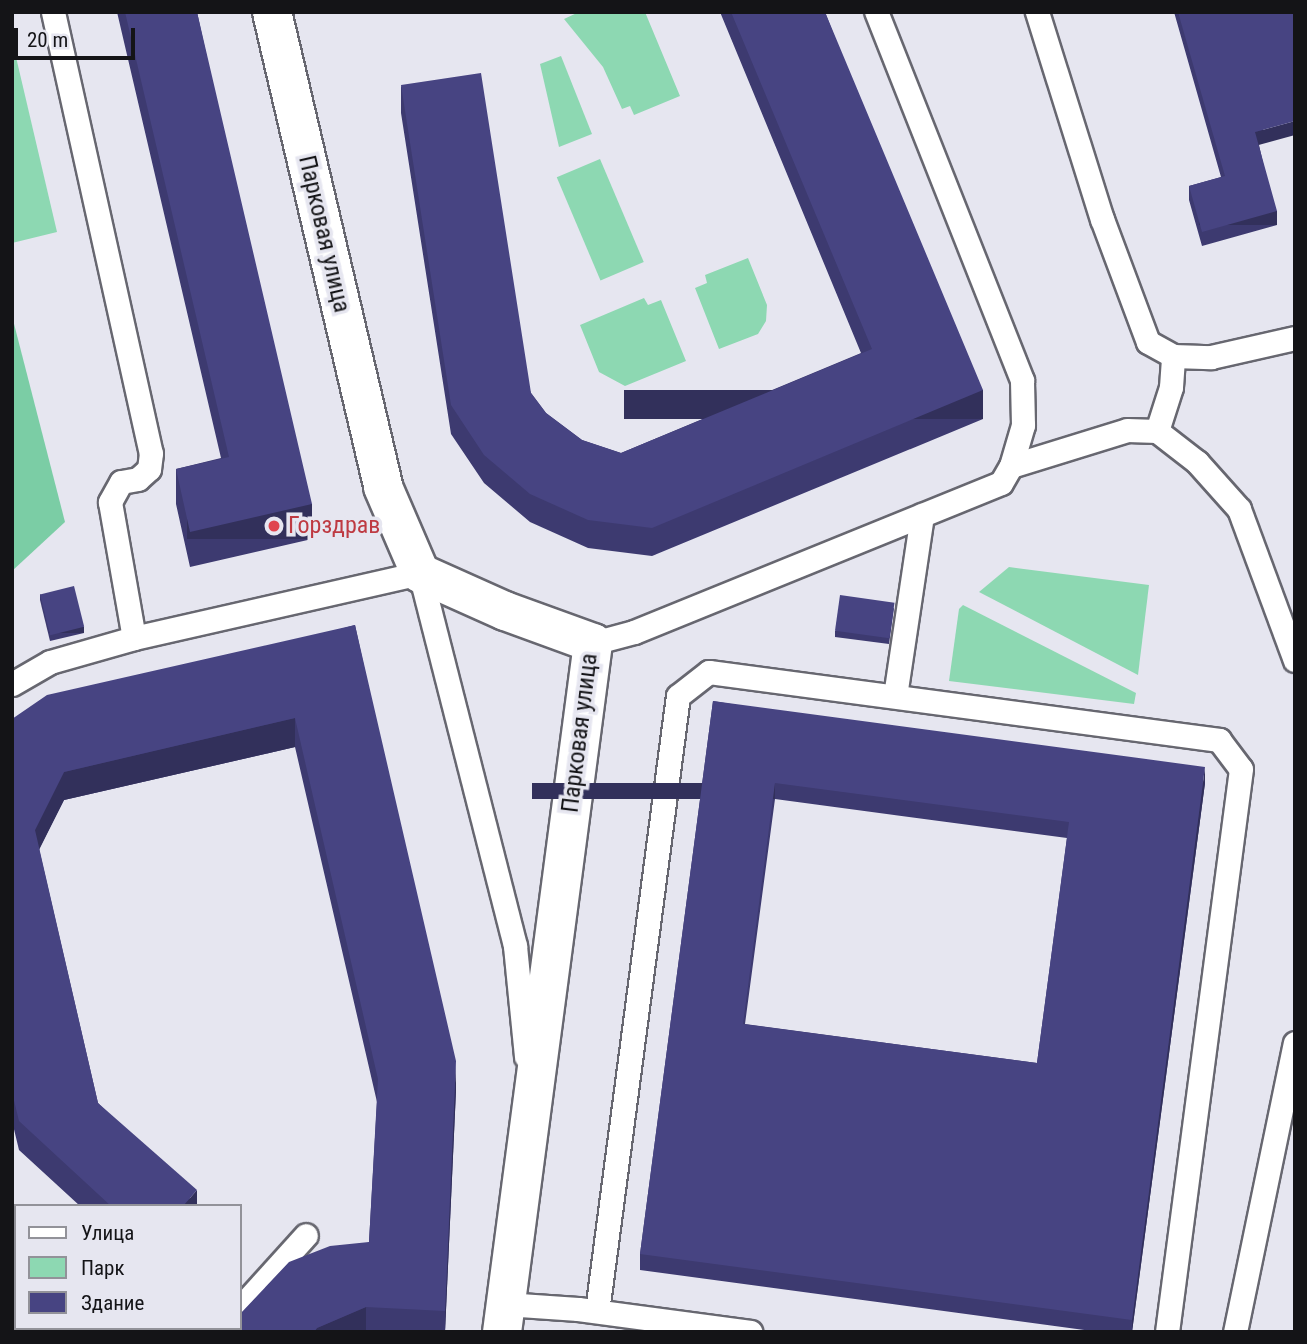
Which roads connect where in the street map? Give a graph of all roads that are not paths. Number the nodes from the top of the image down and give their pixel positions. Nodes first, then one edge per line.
1 (53, 12) edge
2 (272, 12) edge
3 (876, 12) edge
4 (1037, 12) edge
5 (1295, 338) edge
6 (1172, 356) junction
7 (1157, 431) junction
8 (1011, 466) junction
9 (922, 515) junction
10 (420, 573) junction
11 (134, 638) junction
12 (593, 643) junction
13 (1295, 660) edge
14 (12, 684) edge
15 (895, 696) junction
16 (1295, 1042) edge
17 (531, 1108) junction
18 (306, 1235) dead end
19 (242, 1306) edge
20 (597, 1311) junction
21 (504, 1318) edge
22 (750, 1332) edge
23 (1167, 1332) edge
24 (1235, 1332) edge

1 - 11 lane
2 - 10 street, Парковая улица
3 - 8 lane
4 - 6 lane
5 - 6 lane
6 - 7 lane
7 - 8 lane
7 - 13 lane
8 - 9 lane
9 - 12 lane
9 - 15 lane
10 - 11 lane
10 - 12 street, Парковая улица
10 - 17 lane
11 - 14 lane
12 - 17 street, Парковая улица
15 - 20 lane
15 - 23 lane
16 - 24 lane
17 - 21 street, Парковая улица
18 - 19 lane
20 - 21 lane
20 - 22 lane

